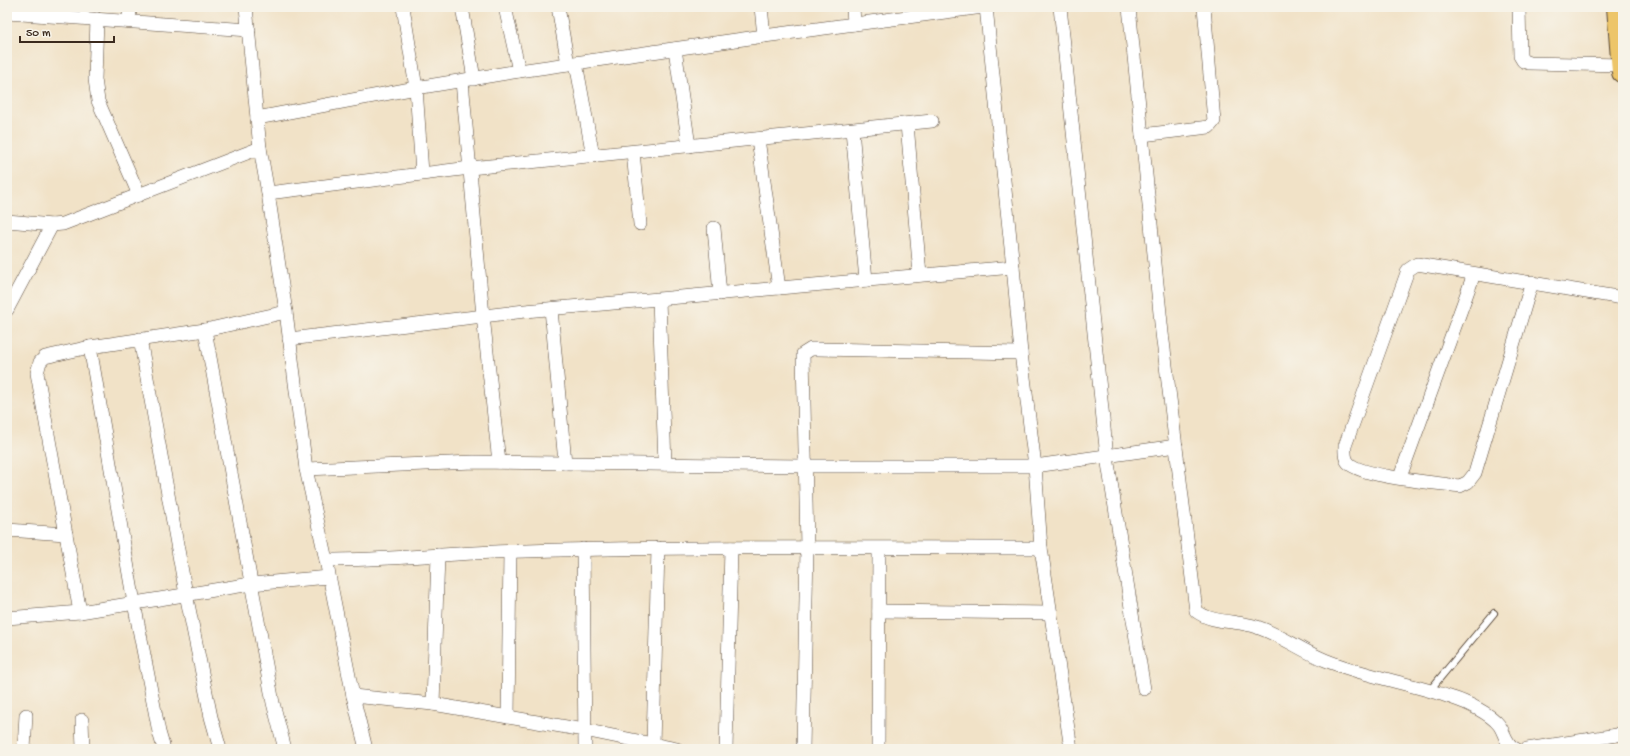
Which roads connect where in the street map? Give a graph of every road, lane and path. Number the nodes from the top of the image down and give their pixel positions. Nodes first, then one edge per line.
1 (130, 7) edge
2 (246, 7) edge
3 (403, 7) edge
4 (462, 7) edge
5 (505, 7) edge
6 (558, 7) edge
7 (762, 7) edge
8 (853, 7) edge
9 (983, 7) edge
10 (986, 7) edge
11 (1060, 7) edge
12 (1129, 7) edge
13 (1204, 7) edge
14 (1519, 7) edge
15 (1618, 7) edge
16 (69, 12) edge
17 (7, 13) edge
18 (96, 19) junction
19 (129, 21) junction
20 (854, 24) junction
21 (248, 30) junction
22 (764, 36) junction
23 (676, 48) junction
24 (572, 63) junction
25 (1622, 66) edge
26 (519, 71) junction
27 (1623, 72) edge
28 (468, 80) junction
29 (416, 88) junction
30 (257, 118) junction
31 (932, 121) dead end
32 (907, 124) junction
33 (852, 130) junction
34 (1142, 135) junction
35 (758, 139) junction
36 (689, 146) junction
37 (260, 148) junction
38 (633, 152) junction
39 (593, 156) junction
40 (470, 168) junction
41 (422, 173) junction
42 (268, 193) junction
43 (139, 195) junction
44 (7, 221) edge
45 (640, 224) dead end
46 (52, 225) junction
47 (714, 228) dead end
48 (1013, 266) junction
49 (1474, 274) junction
50 (920, 275) junction
51 (866, 280) junction
52 (1532, 282) junction
53 (779, 288) junction
54 (720, 294) junction
55 (1623, 298) edge
56 (659, 300) junction
57 (551, 309) junction
58 (7, 310) edge
59 (286, 312) junction
60 (483, 316) junction
61 (205, 330) junction
62 (140, 339) junction
63 (289, 339) junction
64 (90, 346) junction
65 (1021, 353) junction
66 (1176, 446) junction
67 (1107, 457) junction
68 (499, 462) junction
69 (565, 463) junction
70 (665, 464) junction
71 (804, 466) junction
72 (1035, 466) junction
73 (306, 469) junction
74 (1400, 478) junction
75 (7, 530) edge
76 (66, 534) junction
77 (658, 548) junction
78 (730, 548) junction
79 (807, 548) junction
80 (1041, 548) junction
81 (879, 549) junction
82 (583, 550) junction
83 (510, 551) junction
84 (438, 555) junction
85 (326, 560) junction
86 (329, 578) junction
87 (251, 584) junction
88 (186, 594) junction
89 (134, 603) junction
90 (879, 611) junction
91 (80, 612) junction
92 (1051, 613) junction
93 (1494, 613) dead end
94 (7, 618) edge
95 (1144, 689) dead end
96 (1430, 690) junction
97 (353, 696) junction
98 (433, 704) junction
99 (26, 716) dead end
100 (508, 717) junction
101 (82, 720) dead end
102 (584, 730) junction
103 (1623, 732) edge
104 (653, 745) junction
105 (24, 749) edge
106 (83, 749) edge
107 (164, 749) edge
108 (220, 749) edge
109 (285, 749) edge
110 (366, 749) edge
111 (585, 749) edge
112 (677, 749) edge
113 (726, 749) edge
114 (803, 749) edge
115 (878, 749) edge
116 (1071, 749) edge
117 (1516, 749) edge
118 (1527, 749) edge

1 - 19 street
2 - 21 street
3 - 29 street
4 - 28 street
5 - 26 street
6 - 24 street
7 - 22 street
8 - 20 street
9 - 20 street
10 - 48 street
11 - 67 street
12 - 34 street
13 - 34 street
14 - 25 street
15 - 25 highway
16 - 17 street
16 - 18 street
18 - 19 street
18 - 43 street
19 - 21 street
20 - 22 street
21 - 30 street
22 - 23 street
23 - 24 street
23 - 36 street
24 - 26 street
24 - 39 street
25 - 27 highway
26 - 28 street
28 - 29 street
28 - 40 street
29 - 30 street
29 - 41 street
30 - 37 street
31 - 32 street
32 - 33 street
32 - 50 street
33 - 35 street
33 - 51 street
34 - 66 street
35 - 36 street
35 - 53 street
36 - 38 street
37 - 42 street
37 - 43 street
38 - 39 street
38 - 45 street
39 - 40 street
40 - 41 street
40 - 60 street
41 - 42 street
42 - 59 street
43 - 46 street
44 - 46 street
46 - 58 street
47 - 54 street
48 - 50 street
48 - 65 street
49 - 52 street
49 - 74 street
49 - 74 street
50 - 51 street
51 - 53 street
52 - 55 street
52 - 74 street
53 - 54 street
54 - 56 street
56 - 57 street
56 - 70 street
57 - 60 street
57 - 69 street
59 - 61 street
59 - 63 street
60 - 63 street
60 - 68 street
61 - 62 street
61 - 87 street
62 - 64 street
62 - 88 street
63 - 73 street
64 - 76 street
64 - 89 street
65 - 71 street
65 - 72 street
66 - 67 street
66 - 96 street
67 - 72 street
67 - 95 street
68 - 69 street
68 - 73 street
69 - 70 street
70 - 71 street
71 - 72 street
71 - 79 street
72 - 80 street
73 - 85 street
75 - 76 street
76 - 91 street
77 - 78 street
77 - 82 street
77 - 104 street
78 - 79 street
78 - 113 street
79 - 81 street
79 - 114 street
80 - 81 street
80 - 92 street
81 - 90 street
82 - 83 street
82 - 102 street
83 - 84 street
83 - 100 street
84 - 85 street
84 - 98 street
85 - 86 street
86 - 87 street
86 - 97 street
87 - 88 street
87 - 109 street
88 - 89 street
88 - 108 street
89 - 91 street
89 - 107 street
90 - 92 street
90 - 115 street
91 - 94 street
92 - 116 street
93 - 96 lane
96 - 117 street
97 - 98 street
97 - 110 street
98 - 100 street
99 - 105 street
100 - 102 street
101 - 106 street
102 - 104 street
102 - 111 street
103 - 118 street
104 - 112 street

